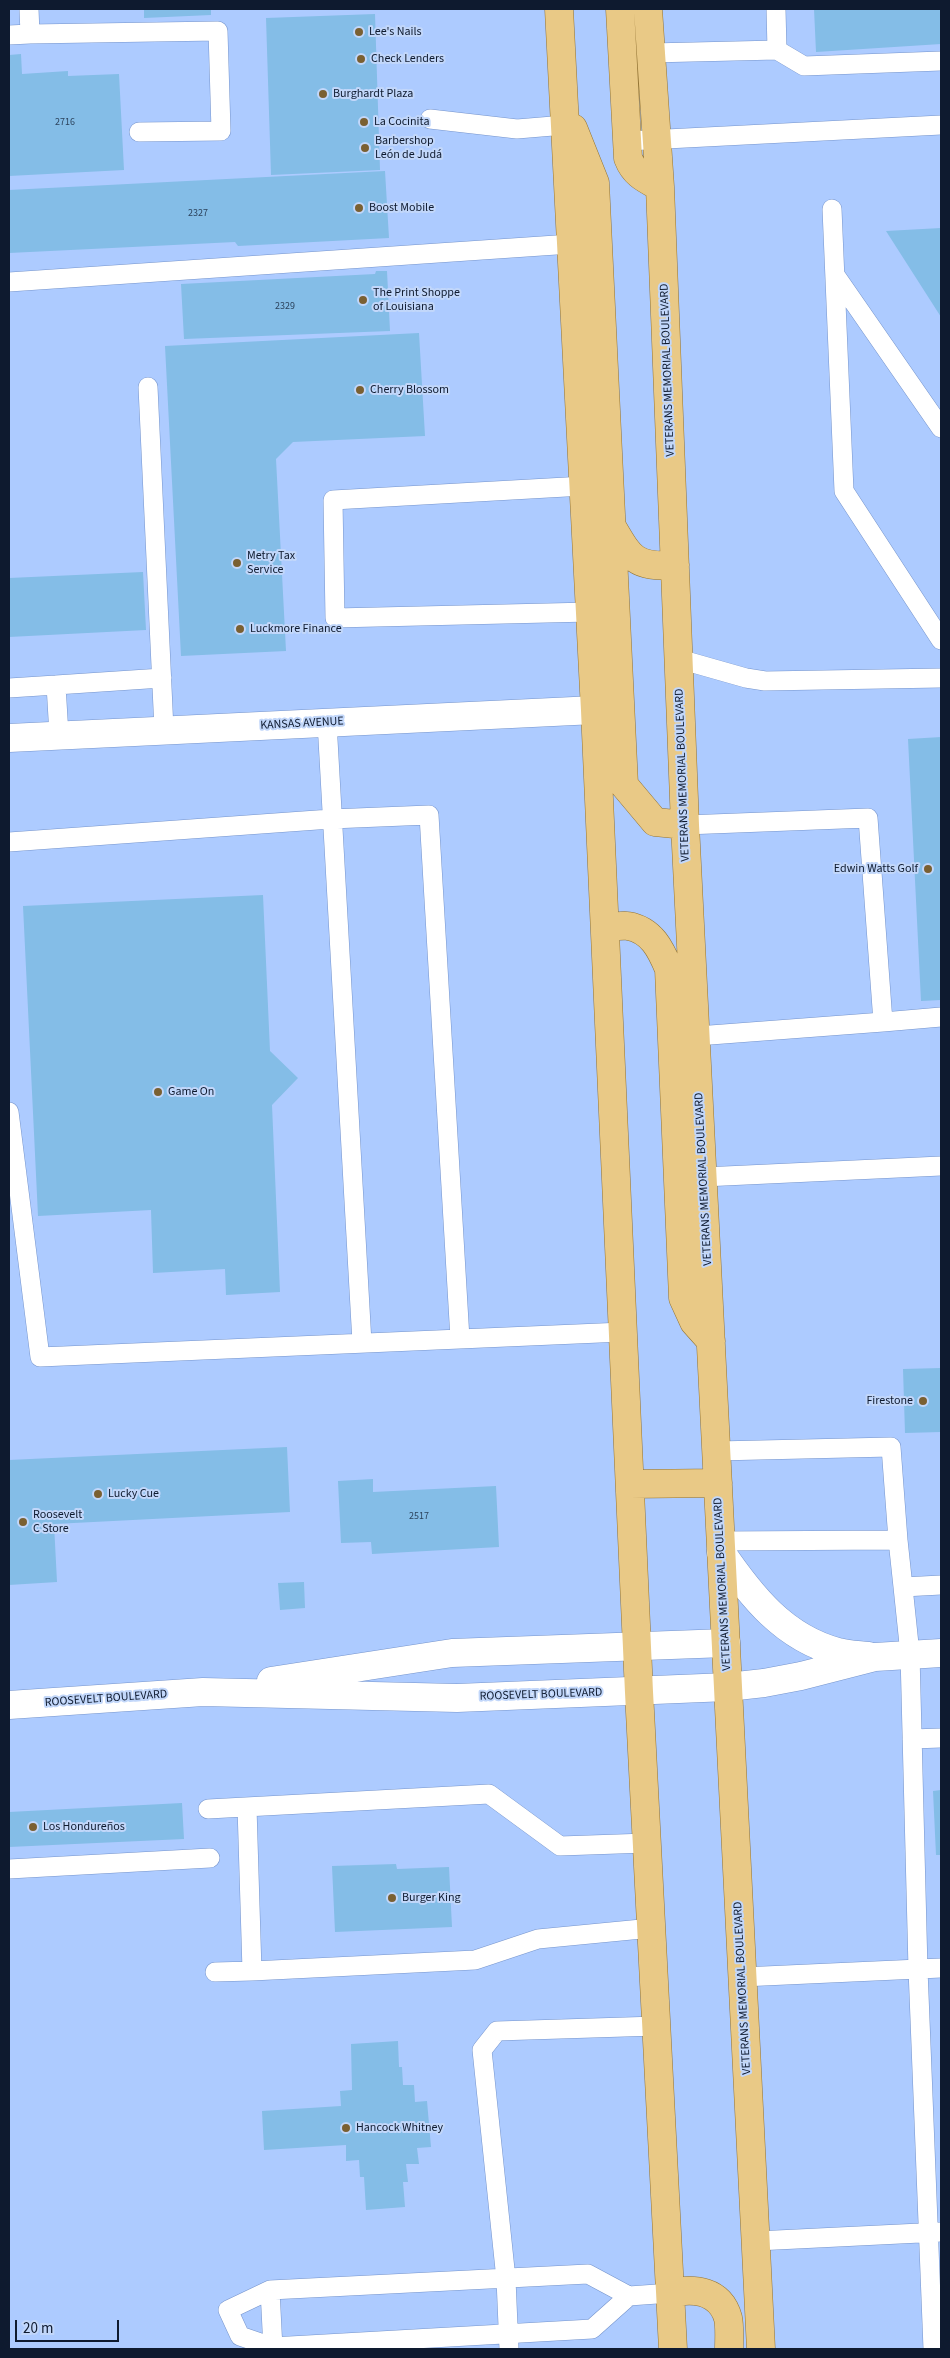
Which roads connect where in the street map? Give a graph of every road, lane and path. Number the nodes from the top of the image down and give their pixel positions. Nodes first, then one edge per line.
1 (29, 9) edge
2 (559, 9) edge
3 (620, 9) edge
4 (648, 9) edge
5 (776, 9) edge
6 (30, 34) junction
7 (9, 35) edge
8 (777, 50) junction
9 (651, 53) junction
10 (941, 61) edge
11 (565, 117) junction
12 (430, 119) dead end
13 (941, 125) edge
14 (139, 132) dead end
15 (657, 140) junction
16 (627, 141) junction
17 (660, 188) junction
18 (832, 209) dead end
19 (571, 244) junction
20 (835, 275) junction
21 (9, 282) edge
22 (148, 387) dead end
23 (941, 428) edge
24 (584, 486) junction
25 (611, 525) junction
26 (675, 565) junction
27 (590, 612) junction
28 (941, 640) edge
29 (679, 660) junction
30 (162, 678) junction
31 (941, 678) edge
32 (56, 686) junction
33 (9, 688) edge
34 (595, 710) junction
35 (327, 722) junction
36 (164, 730) junction
37 (59, 735) junction
38 (9, 738) edge
39 (331, 819) junction
40 (685, 825) junction
41 (9, 842) edge
42 (605, 928) junction
43 (941, 1017) edge
44 (883, 1022) junction
45 (697, 1036) junction
46 (9, 1112) edge
47 (941, 1166) edge
48 (703, 1177) junction
49 (623, 1332) junction
50 (460, 1339) junction
51 (711, 1341) junction
52 (362, 1343) junction
53 (717, 1451) junction
54 (718, 1483) junction
55 (630, 1484) junction
56 (898, 1540) junction
57 (721, 1547) junction
58 (941, 1585) edge
59 (903, 1587) junction
60 (726, 1643) junction
61 (637, 1646) junction
62 (941, 1653) edge
63 (910, 1654) junction
64 (875, 1657) junction
65 (728, 1687) junction
66 (203, 1692) junction
67 (639, 1692) junction
68 (9, 1705) edge
69 (941, 1738) edge
70 (912, 1739) junction
71 (247, 1807) junction
72 (208, 1809) dead end
73 (647, 1843) junction
74 (210, 1858) dead end
75 (9, 1869) edge
76 (652, 1928) junction
77 (941, 1968) edge
78 (918, 1969) junction
79 (252, 1971) junction
80 (215, 1972) dead end
81 (742, 1977) junction
82 (657, 2026) junction
83 (935, 2232) edge
84 (756, 2241) junction
85 (506, 2279) junction
86 (270, 2290) junction
87 (671, 2292) junction
88 (629, 2296) junction
89 (509, 2342) edge
90 (272, 2348) edge
91 (674, 2349) edge
92 (729, 2349) edge
93 (761, 2349) edge
94 (933, 2349) edge

1 - 6 lane
2 - 11 main road
3 - 16 main road
4 - 9 main road, VETERANS MEMORIAL BOULEVARD
5 - 8 lane
6 - 7 lane
6 - 14 lane
8 - 9 lane
8 - 10 lane
9 - 15 main road, VETERANS MEMORIAL BOULEVARD
11 - 12 lane
11 - 19 main road
11 - 25 main road
13 - 15 lane
15 - 16 lane
15 - 17 main road, VETERANS MEMORIAL BOULEVARD
16 - 17 main road
17 - 26 main road, VETERANS MEMORIAL BOULEVARD
18 - 20 lane
19 - 21 lane
19 - 24 main road
20 - 23 lane
20 - 28 lane
22 - 30 lane
24 - 27 main road
24 - 27 lane
25 - 26 main road
25 - 40 main road
26 - 29 main road, VETERANS MEMORIAL BOULEVARD
27 - 34 main road
29 - 31 lane
29 - 40 main road, VETERANS MEMORIAL BOULEVARD
30 - 32 lane
30 - 36 lane
32 - 33 lane
32 - 37 lane
34 - 35 street, KANSAS AVENUE
34 - 42 main road
35 - 36 street, KANSAS AVENUE
35 - 39 lane
36 - 37 street, KANSAS AVENUE
37 - 38 street, KANSAS AVENUE
39 - 41 lane
39 - 50 lane
39 - 52 lane
40 - 44 lane
40 - 45 main road, VETERANS MEMORIAL BOULEVARD
42 - 49 main road
42 - 51 main road
43 - 44 lane
44 - 45 lane
45 - 48 main road, VETERANS MEMORIAL BOULEVARD
46 - 52 lane
47 - 48 lane
48 - 51 main road, VETERANS MEMORIAL BOULEVARD
49 - 50 lane
49 - 55 main road
50 - 52 lane
51 - 53 main road, VETERANS MEMORIAL BOULEVARD
53 - 54 main road, VETERANS MEMORIAL BOULEVARD
53 - 56 lane
54 - 55 main road
54 - 57 main road, VETERANS MEMORIAL BOULEVARD
55 - 61 main road
56 - 57 lane
56 - 59 lane
57 - 60 main road, VETERANS MEMORIAL BOULEVARD
57 - 64 street, ROOSEVELT BOULEVARD
58 - 59 lane
59 - 63 lane
60 - 61 street, ROOSEVELT BOULEVARD
60 - 65 main road, VETERANS MEMORIAL BOULEVARD
61 - 66 street, ROOSEVELT BOULEVARD
61 - 67 main road
62 - 63 street, ROOSEVELT BOULEVARD
63 - 64 street, ROOSEVELT BOULEVARD
63 - 70 lane
64 - 65 street, ROOSEVELT BOULEVARD
65 - 67 street, ROOSEVELT BOULEVARD
65 - 81 main road, VETERANS MEMORIAL BOULEVARD
66 - 67 street, ROOSEVELT BOULEVARD
66 - 68 street, ROOSEVELT BOULEVARD
67 - 73 main road
69 - 70 lane
70 - 78 lane
71 - 72 lane
71 - 73 lane
71 - 79 lane
73 - 76 main road
74 - 75 lane
76 - 79 lane
76 - 82 main road
77 - 78 lane
78 - 81 lane
78 - 83 lane
79 - 80 lane
81 - 84 main road, VETERANS MEMORIAL BOULEVARD
82 - 85 lane
82 - 87 main road
83 - 84 lane
83 - 94 lane
84 - 93 main road, VETERANS MEMORIAL BOULEVARD
85 - 86 lane
85 - 88 lane
85 - 89 lane
86 - 90 lane
86 - 90 lane
87 - 88 lane
87 - 91 main road
87 - 92 main road
88 - 89 lane
89 - 90 lane

